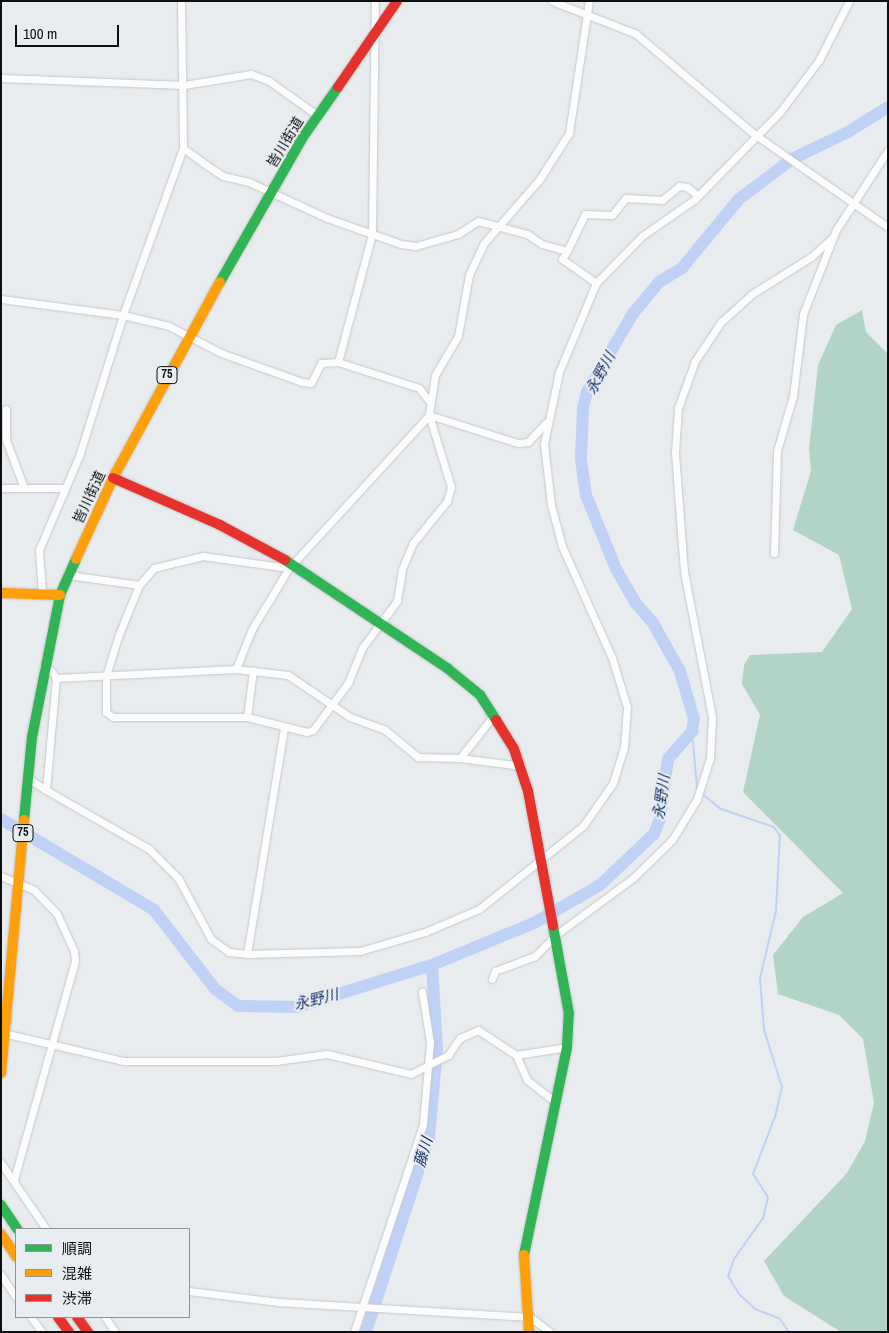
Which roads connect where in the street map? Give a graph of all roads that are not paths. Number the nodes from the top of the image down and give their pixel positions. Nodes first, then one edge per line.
1 (181, 1) edge
2 (376, 1) edge
3 (396, 1) edge
4 (552, 1) edge
5 (589, 1) edge
6 (849, 1) edge
7 (588, 13) junction
8 (376, 30) junction
9 (1, 78) edge
10 (184, 85) junction
11 (317, 115) junction
12 (754, 134) junction
13 (183, 148) junction
14 (888, 150) edge
15 (270, 193) junction
16 (698, 196) junction
17 (850, 203) junction
18 (888, 226) edge
19 (499, 228) junction
20 (372, 234) junction
21 (832, 237) junction
22 (566, 251) junction
23 (596, 283) junction
24 (1, 299) edge
25 (123, 316) junction
26 (189, 336) junction
27 (338, 362) junction
28 (430, 402) junction
29 (6, 409) dead end
30 (429, 415) junction
31 (546, 423) junction
32 (113, 478) junction
33 (1, 488) edge
34 (24, 488) junction
35 (65, 488) junction
36 (774, 553) dead end
37 (290, 566) junction
38 (68, 575) junction
39 (138, 585) junction
40 (42, 592) junction
41 (1, 593) edge
42 (60, 596) junction
43 (380, 624) junction
44 (43, 668) junction
45 (236, 669) junction
46 (253, 670) junction
47 (106, 676) junction
48 (56, 678) junction
49 (332, 704) junction
50 (494, 715) junction
51 (247, 717) junction
52 (284, 727) junction
53 (460, 758) junction
54 (521, 766) junction
55 (28, 782) junction
56 (46, 790) junction
57 (543, 862) junction
58 (1, 876) edge
59 (19, 881) junction
60 (556, 931) junction
61 (247, 954) junction
62 (492, 980) dead end
63 (422, 992) dead end
64 (3, 1033) edge
65 (51, 1044) junction
66 (567, 1047) junction
67 (516, 1055) junction
68 (428, 1067) junction
69 (1, 1073) edge
70 (556, 1103) junction
71 (1, 1163) edge
72 (14, 1180) junction
73 (1, 1206) edge
74 (16, 1228) edge
75 (45, 1228) edge
76 (1, 1234) edge
77 (15, 1255) edge
78 (1, 1275) edge
79 (190, 1291) edge
80 (15, 1296) edge
81 (360, 1306) junction
82 (530, 1317) junction
83 (32, 1318) edge
84 (59, 1318) edge
85 (78, 1318) edge
86 (106, 1318) edge
87 (42, 1332) edge
88 (68, 1332) edge
89 (88, 1332) edge
90 (115, 1332) edge
91 (354, 1332) edge
92 (529, 1332) edge
93 (550, 1332) edge

1 - 10 street
2 - 8 street
3 - 8 main road, 皆川街道 / 75
4 - 7 street
5 - 7 street
6 - 12 street
7 - 12 street
7 - 19 street
8 - 11 main road, 皆川街道 / 75
8 - 20 street
9 - 10 street
10 - 11 street
10 - 13 street
11 - 15 main road, 皆川街道 / 75
12 - 16 street
12 - 17 street
13 - 15 street
13 - 25 street
14 - 17 street
15 - 20 street
15 - 26 main road, 皆川街道 / 75
16 - 22 street
16 - 23 street
17 - 18 street
17 - 21 street
19 - 20 street
19 - 22 street
19 - 28 street
20 - 27 street
21 - 36 street
21 - 60 street
22 - 23 street
23 - 31 street
24 - 25 street
25 - 26 street
25 - 35 street
26 - 27 street
26 - 32 main road, 皆川街道 / 75
27 - 28 street
28 - 30 street
29 - 34 street
30 - 31 street
30 - 37 street
30 - 43 street
31 - 57 street
32 - 37 main road
32 - 38 main road, 皆川街道 / 75
33 - 34 street
34 - 35 street
35 - 40 street
37 - 39 street
37 - 43 main road
37 - 45 street
38 - 39 street
38 - 42 main road, 皆川街道 / 75
39 - 47 street
40 - 41 main road
40 - 42 main road
42 - 44 main road, 皆川街道 / 75
43 - 49 street
43 - 50 main road
44 - 48 street
44 - 55 main road, 皆川街道 / 75
45 - 46 street
45 - 47 street
46 - 49 street
46 - 51 street
47 - 48 street
47 - 51 street
48 - 56 street
49 - 52 street
49 - 53 street
50 - 53 street
50 - 54 main road
51 - 52 street
52 - 61 street
53 - 54 street
54 - 57 main road
55 - 56 street
55 - 59 main road, 皆川街道 / 75
56 - 61 street
57 - 60 main road
57 - 61 street
58 - 59 street
59 - 64 main road, 皆川街道 / 75
59 - 65 street
60 - 62 street
60 - 66 main road
63 - 68 street
64 - 65 street
64 - 69 main road, 皆川街道 / 75
65 - 68 street
65 - 72 street
66 - 67 street
66 - 70 main road
67 - 68 street
67 - 70 street
68 - 81 street
70 - 82 main road
71 - 72 street
72 - 75 street
73 - 74 main road
76 - 77 main road
78 - 80 street
79 - 81 street
81 - 82 street
81 - 91 street
82 - 92 main road
82 - 93 street
83 - 87 street
84 - 88 main road
85 - 89 main road
86 - 90 street

